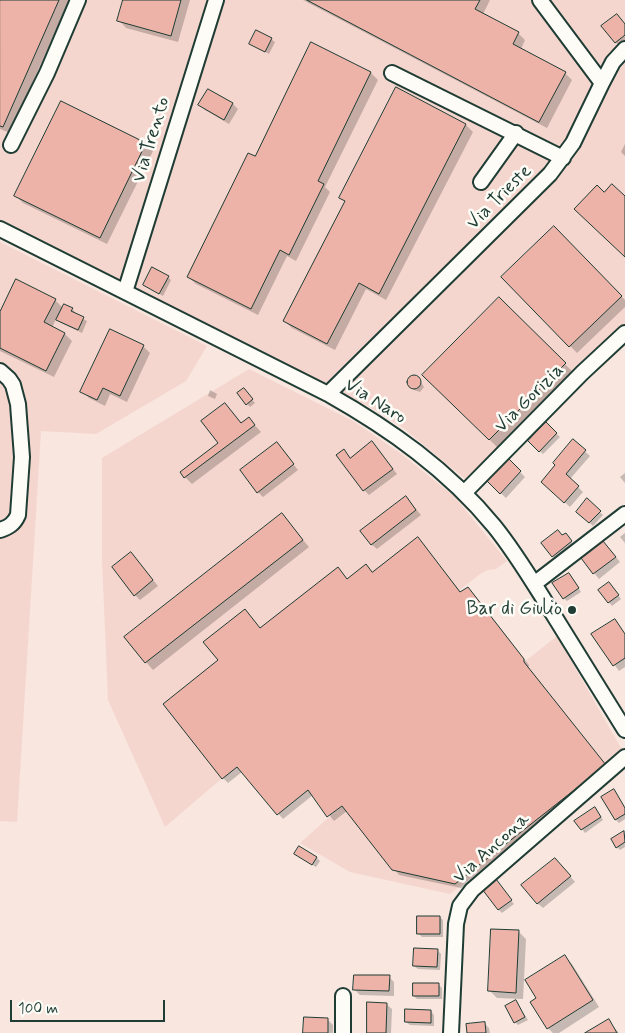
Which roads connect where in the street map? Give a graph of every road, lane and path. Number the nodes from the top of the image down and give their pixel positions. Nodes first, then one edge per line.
1 (78, 0) edge
2 (216, 0) edge
3 (540, 0) edge
4 (625, 50) edge
5 (392, 73) dead end
6 (602, 83) junction
7 (516, 133) junction
8 (11, 145) dead end
9 (563, 158) junction
10 (481, 182) dead end
11 (0, 229) edge
12 (125, 292) junction
13 (625, 333) edge
14 (0, 371) edge
15 (328, 394) junction
16 (464, 492) junction
17 (625, 514) edge
18 (0, 530) edge
19 (534, 584) junction
20 (625, 730) edge
21 (625, 757) edge
22 (342, 996) dead end
23 (342, 1033) edge
24 (451, 1033) edge

1 - 8 street
2 - 12 street, Via Trento
3 - 6 street
4 - 6 street, Via Trieste
5 - 7 street
6 - 9 street, Via Trieste
7 - 9 street
7 - 10 street
9 - 15 street, Via Trieste
11 - 12 street, Via Naro
12 - 15 street, Via Naro
13 - 16 street, Via Gorizia
14 - 18 street
15 - 16 street, Via Naro
16 - 19 street, Via Naro
17 - 19 street
19 - 20 street, Via Naro
21 - 24 street, Via Ancona
22 - 23 street

